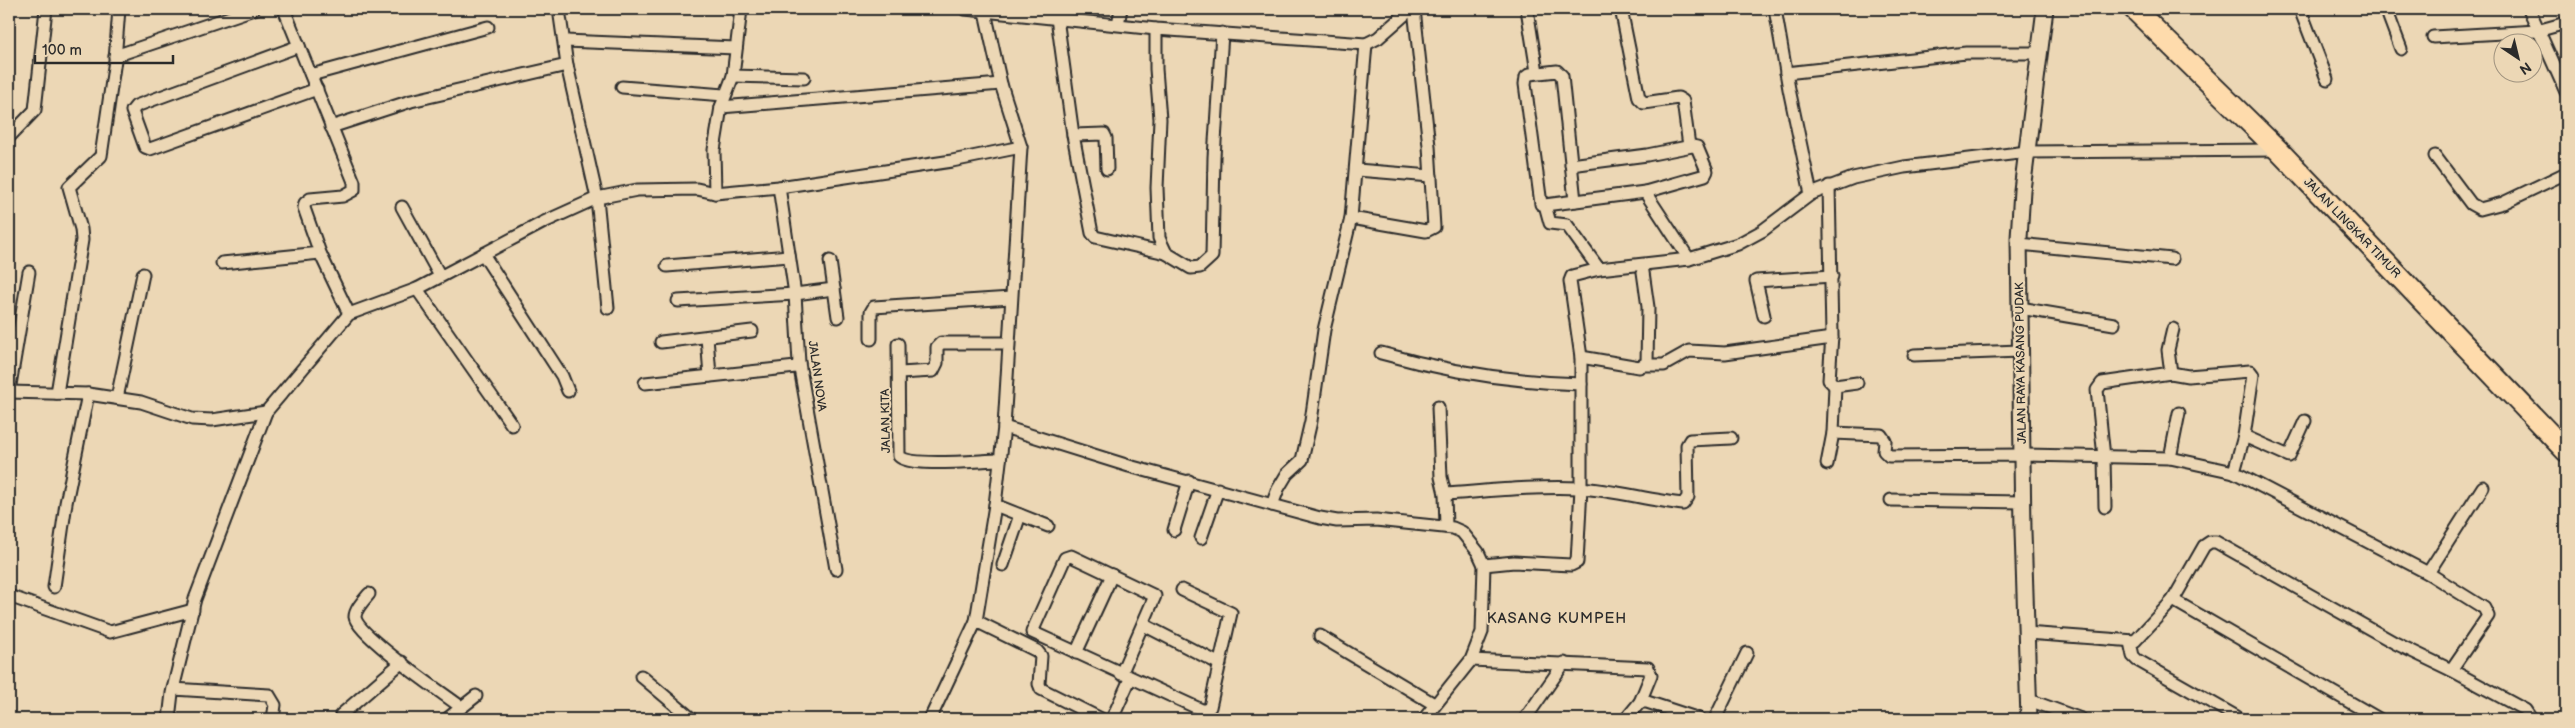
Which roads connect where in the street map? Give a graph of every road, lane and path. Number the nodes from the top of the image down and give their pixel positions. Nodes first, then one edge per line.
1 (46, 9) edge
2 (119, 9) edge
3 (254, 9) edge
4 (284, 9) edge
5 (559, 9) edge
6 (741, 9) edge
7 (965, 9) edge
8 (1121, 9) edge
9 (1413, 9) edge
10 (1526, 9) edge
11 (1621, 9) edge
12 (1775, 9) edge
13 (2045, 9) edge
14 (2134, 9) edge
15 (2300, 9) edge
16 (2386, 9) edge
17 (2529, 9) edge
18 (985, 12) junction
19 (1057, 18) junction
20 (2566, 23) edge
21 (1118, 24) junction
22 (488, 27) dead end
23 (1156, 28) junction
24 (2537, 31) junction
25 (1222, 34) junction
26 (2432, 37) dead end
27 (564, 40) junction
28 (1366, 44) junction
29 (299, 46) junction
30 (736, 48) junction
31 (2401, 49) dead end
32 (2040, 53) junction
33 (115, 56) junction
34 (568, 65) junction
35 (1537, 72) junction
36 (1786, 73) junction
37 (312, 75) junction
38 (733, 76) junction
39 (804, 78) dead end
40 (2327, 79) dead end
41 (1000, 84) junction
42 (622, 87) dead end
43 (317, 89) junction
44 (2566, 92) edge
45 (724, 95) junction
46 (721, 107) junction
47 (331, 127) junction
48 (1073, 134) junction
49 (9, 137) edge
50 (1689, 146) junction
51 (1021, 147) junction
52 (2278, 150) junction
53 (2027, 152) junction
54 (2436, 156) dead end
55 (1571, 165) junction
56 (1107, 169) dead end
57 (1357, 170) junction
58 (2566, 173) edge
59 (1432, 176) junction
60 (1829, 186) junction
61 (779, 187) junction
62 (1645, 192) junction
63 (715, 193) junction
64 (1811, 194) junction
65 (597, 198) junction
66 (1575, 202) junction
67 (1545, 206) junction
68 (402, 207) dead end
69 (1351, 218) junction
70 (2020, 244) junction
71 (320, 253) junction
72 (1166, 253) junction
73 (483, 254) junction
74 (789, 256) junction
75 (1689, 258) junction
76 (2172, 259) dead end
77 (830, 261) dead end
78 (222, 263) dead end
79 (1642, 264) junction
80 (667, 266) dead end
81 (1600, 269) junction
82 (30, 272) dead end
83 (143, 274) dead end
84 (440, 276) junction
85 (1832, 276) junction
86 (417, 289) junction
87 (834, 289) junction
88 (795, 294) junction
89 (1011, 298) junction
90 (678, 302) dead end
91 (608, 308) dead end
92 (2020, 308) junction
93 (349, 314) junction
94 (1764, 316) dead end
95 (838, 317) dead end
96 (2114, 324) dead end
97 (2173, 329) dead end
98 (752, 331) dead end
99 (707, 337) junction
100 (1832, 338) junction
101 (871, 339) dead end
102 (661, 342) dead end
103 (1008, 343) junction
104 (898, 344) dead end
105 (2020, 351) junction
106 (1381, 353) dead end
107 (1914, 355) dead end
108 (1581, 356) junction
109 (799, 363) junction
110 (1645, 365) junction
111 (900, 373) junction
112 (2171, 373) junction
113 (710, 376) junction
114 (644, 382) dead end
115 (1857, 383) dead end
116 (1581, 384) junction
117 (1836, 386) junction
118 (9, 391) edge
119 (568, 391) dead end
120 (57, 393) junction
121 (88, 394) junction
122 (117, 398) junction
123 (1438, 407) dead end
124 (266, 412) junction
125 (2179, 413) dead end
126 (2304, 421) dead end
127 (512, 424) dead end
128 (1004, 427) junction
129 (1833, 433) junction
130 (2244, 436) junction
131 (1731, 438) dead end
132 (2566, 451) edge
133 (2023, 455) junction
134 (2104, 457) junction
135 (2170, 458) junction
136 (1000, 460) junction
137 (1827, 464) dead end
138 (2234, 472) junction
139 (1189, 481) junction
140 (1581, 488) junction
141 (2482, 488) dead end
142 (1218, 489) junction
143 (1445, 494) junction
144 (1891, 500) dead end
145 (2023, 502) junction
146 (995, 505) junction
147 (1272, 506) junction
148 (2105, 507) dead end
149 (1020, 515) junction
150 (1048, 526) dead end
151 (1446, 527) junction
152 (1174, 530) dead end
153 (1201, 538) dead end
154 (1003, 565) dead end
155 (1484, 565) junction
156 (836, 569) dead end
157 (2428, 573) junction
158 (1112, 575) junction
159 (54, 587) dead end
160 (1182, 590) dead end
161 (369, 594) dead end
162 (9, 596) edge
163 (2172, 600) junction
164 (193, 610) junction
165 (976, 621) junction
166 (1144, 625) junction
167 (2025, 633) junction
168 (1320, 636) dead end
169 (2130, 642) junction
170 (1747, 652) dead end
171 (1076, 653) junction
172 (1471, 660) junction
173 (402, 662) junction
174 (1564, 663) junction
175 (1220, 664) junction
176 (2452, 670) junction
177 (641, 676) dead end
178 (1125, 676) junction
179 (173, 689) junction
180 (476, 696) dead end
181 (2030, 700) junction
182 (1640, 702) junction
183 (1434, 704) junction
184 (462, 707) junction
185 (341, 715) dead end
186 (2237, 717) dead end
187 (2371, 718) edge
188 (168, 719) edge
189 (273, 719) edge
190 (448, 719) edge
191 (692, 719) edge
192 (930, 719) edge
193 (1101, 719) edge
194 (1112, 719) edge
195 (1424, 719) edge
196 (1525, 719) edge
197 (1626, 719) edge
198 (1699, 719) edge
199 (1715, 719) edge
200 (2029, 719) edge
201 (2082, 719) edge
202 (2530, 719) edge

1 - 49 street
2 - 33 street
3 - 33 street
4 - 29 street
5 - 27 street
6 - 30 street
7 - 18 street
8 - 21 street
9 - 28 street
9 - 59 street
10 - 35 street
11 - 50 street
12 - 36 street
13 - 32 street, JALAN RAYA KASANG PUDAK
14 - 52 highway, JALAN LINGKAR TIMUR
15 - 40 street
16 - 31 street
17 - 24 street
18 - 19 street
18 - 41 street
19 - 21 street
19 - 48 street
20 - 24 street
21 - 23 street
22 - 37 street
23 - 25 street
23 - 72 street
24 - 26 street
24 - 44 street
25 - 28 street
25 - 72 street
27 - 30 street
27 - 34 street
28 - 57 street
29 - 37 street
29 - 43 street
30 - 38 street
32 - 36 street
32 - 53 street, JALAN RAYA KASANG PUDAK
33 - 120 street
34 - 47 street
34 - 65 street
35 - 55 street
35 - 67 street
36 - 64 street
37 - 43 street
38 - 39 street
38 - 45 street
41 - 46 street
41 - 51 street
42 - 45 street
43 - 47 street
45 - 46 street
46 - 63 street
47 - 71 street
48 - 56 street
48 - 72 street
50 - 55 street
50 - 62 street
51 - 61 street
51 - 89 street
52 - 53 street
52 - 132 highway, JALAN LINGKAR TIMUR
53 - 60 street
53 - 70 street, JALAN RAYA KASANG PUDAK
54 - 58 street
55 - 66 street
57 - 59 street
57 - 69 street
59 - 69 street
60 - 64 street
60 - 85 street
61 - 63 street
61 - 74 street, JALAN NOVA
62 - 66 street
62 - 75 street
63 - 65 street
64 - 75 street
65 - 73 street
65 - 91 street
66 - 67 street
67 - 81 street
68 - 84 street
69 - 147 street
70 - 76 street
70 - 92 street, JALAN RAYA KASANG PUDAK
71 - 78 street
71 - 93 street
73 - 84 street
73 - 119 street
74 - 80 street
74 - 88 street, JALAN NOVA
75 - 79 street
77 - 87 street
79 - 81 street
79 - 110 street
81 - 108 street
82 - 118 street
83 - 122 street
84 - 86 street
85 - 94 street
85 - 100 street
86 - 93 street
86 - 127 street
87 - 88 street
87 - 95 street
88 - 90 street
88 - 109 street, JALAN NOVA
89 - 101 street
89 - 103 street
92 - 96 street
92 - 105 street, JALAN RAYA KASANG PUDAK
93 - 124 street
97 - 112 street
98 - 99 street
99 - 102 street
99 - 113 street
100 - 110 street
100 - 117 street
103 - 111 street
103 - 128 street
104 - 111 street, JALAN KITA
105 - 107 street
105 - 133 street, JALAN RAYA KASANG PUDAK
106 - 116 street
108 - 110 street
108 - 116 street
109 - 113 street
109 - 156 street, JALAN NOVA
111 - 136 street, JALAN KITA
112 - 130 street
112 - 134 street
113 - 114 street
115 - 117 street
116 - 140 street
117 - 129 street
118 - 120 street
120 - 121 street
121 - 122 street
121 - 159 street
122 - 124 street
123 - 143 street
124 - 164 street
125 - 135 street
126 - 130 street
128 - 136 street
128 - 139 street
129 - 133 street
129 - 137 street
130 - 138 street
131 - 140 street
133 - 134 street
133 - 145 street, JALAN RAYA KASANG PUDAK
134 - 135 street
134 - 148 street
135 - 138 street
136 - 146 street
138 - 157 street
139 - 142 street
139 - 152 street
140 - 143 street
140 - 155 street
141 - 157 street
142 - 147 street
142 - 153 street
143 - 151 street
144 - 145 street
145 - 167 street, JALAN RAYA KASANG PUDAK
146 - 149 street
146 - 165 street
147 - 151 street
149 - 150 street
149 - 154 street
151 - 155 street
155 - 172 street
157 - 176 street
158 - 166 street
158 - 171 street
158 - 171 street
160 - 175 street
161 - 173 street
162 - 164 street
163 - 169 street
163 - 176 street
163 - 187 street
164 - 179 street
165 - 192 street
165 - 193 street
166 - 175 street
166 - 178 street
167 - 169 street
167 - 181 street, JALAN RAYA KASANG PUDAK
168 - 183 street
169 - 186 street
170 - 199 street
171 - 178 street
172 - 174 street
172 - 183 street
173 - 184 street
173 - 185 street
174 - 182 street
174 - 196 street
175 - 178 street
176 - 202 street
177 - 191 street
178 - 194 street
179 - 188 street
179 - 189 street
180 - 184 street
181 - 200 street, JALAN RAYA KASANG PUDAK
181 - 201 street
182 - 197 street
182 - 198 street
183 - 195 street
184 - 190 street

